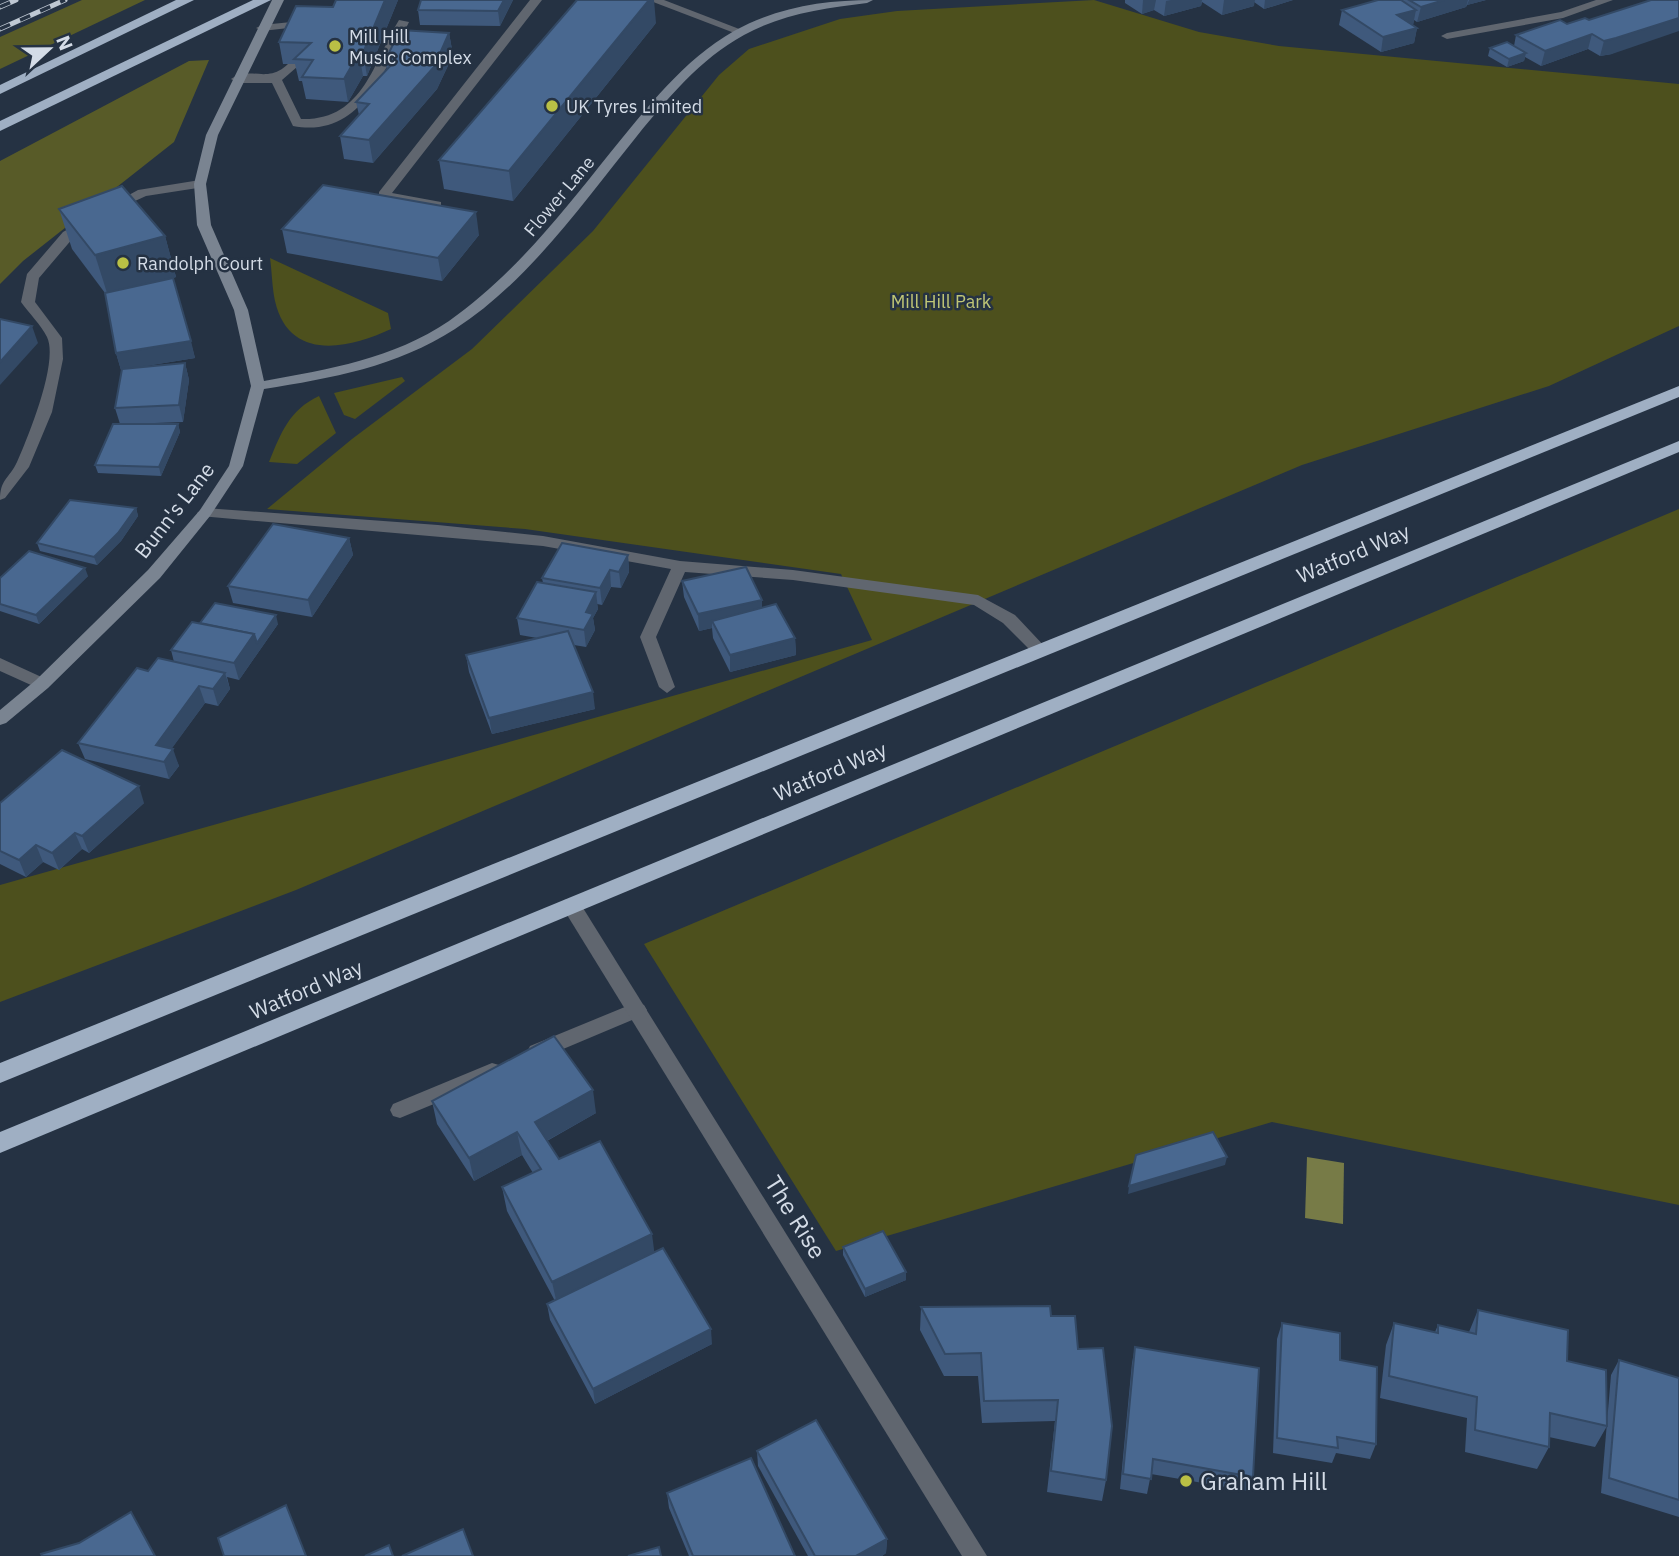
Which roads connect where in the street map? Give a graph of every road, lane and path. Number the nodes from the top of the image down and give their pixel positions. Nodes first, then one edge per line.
1 (187, 0) edge
2 (264, 0) edge
3 (278, 0) edge
4 (536, 0) edge
5 (654, 0) edge
6 (867, 0) edge
7 (1608, 0) edge
8 (403, 22) dead end
9 (262, 28) junction
10 (741, 32) junction
11 (1447, 36) dead end
12 (237, 79) junction
13 (276, 79) junction
14 (0, 90) edge
15 (0, 127) edge
16 (200, 184) junction
17 (456, 209) edge
18 (258, 386) junction
19 (1679, 391) edge
20 (1679, 446) edge
21 (0, 495) edge
22 (205, 513) junction
23 (680, 566) junction
24 (1039, 649) junction
25 (0, 664) edge
26 (42, 684) junction
27 (667, 687) dead end
28 (0, 719) edge
29 (571, 905) junction
30 (637, 1010) junction
31 (0, 1073) edge
32 (400, 1110) dead end
33 (0, 1143) edge
34 (975, 1556) edge

1 - 14 highway
2 - 15 highway
3 - 9 street, Bunn's Lane
4 - 17 street
5 - 10 street
6 - 10 street, Flower Lane
7 - 11 street
8 - 13 street
9 - 12 street, Bunn's Lane
9 - 13 street
10 - 18 street, Flower Lane
12 - 13 street
12 - 16 street, Bunn's Lane
16 - 18 street, Bunn's Lane
16 - 21 street
18 - 22 street, Bunn's Lane
19 - 24 highway, Watford Way
20 - 29 highway, Watford Way
22 - 23 street
22 - 26 street, Bunn's Lane
23 - 24 street
23 - 27 street
24 - 31 highway, Watford Way
25 - 26 street
26 - 28 street, Bunn's Lane
29 - 30 street, The Rise
29 - 33 highway, Watford Way
30 - 32 street
30 - 34 street, The Rise

